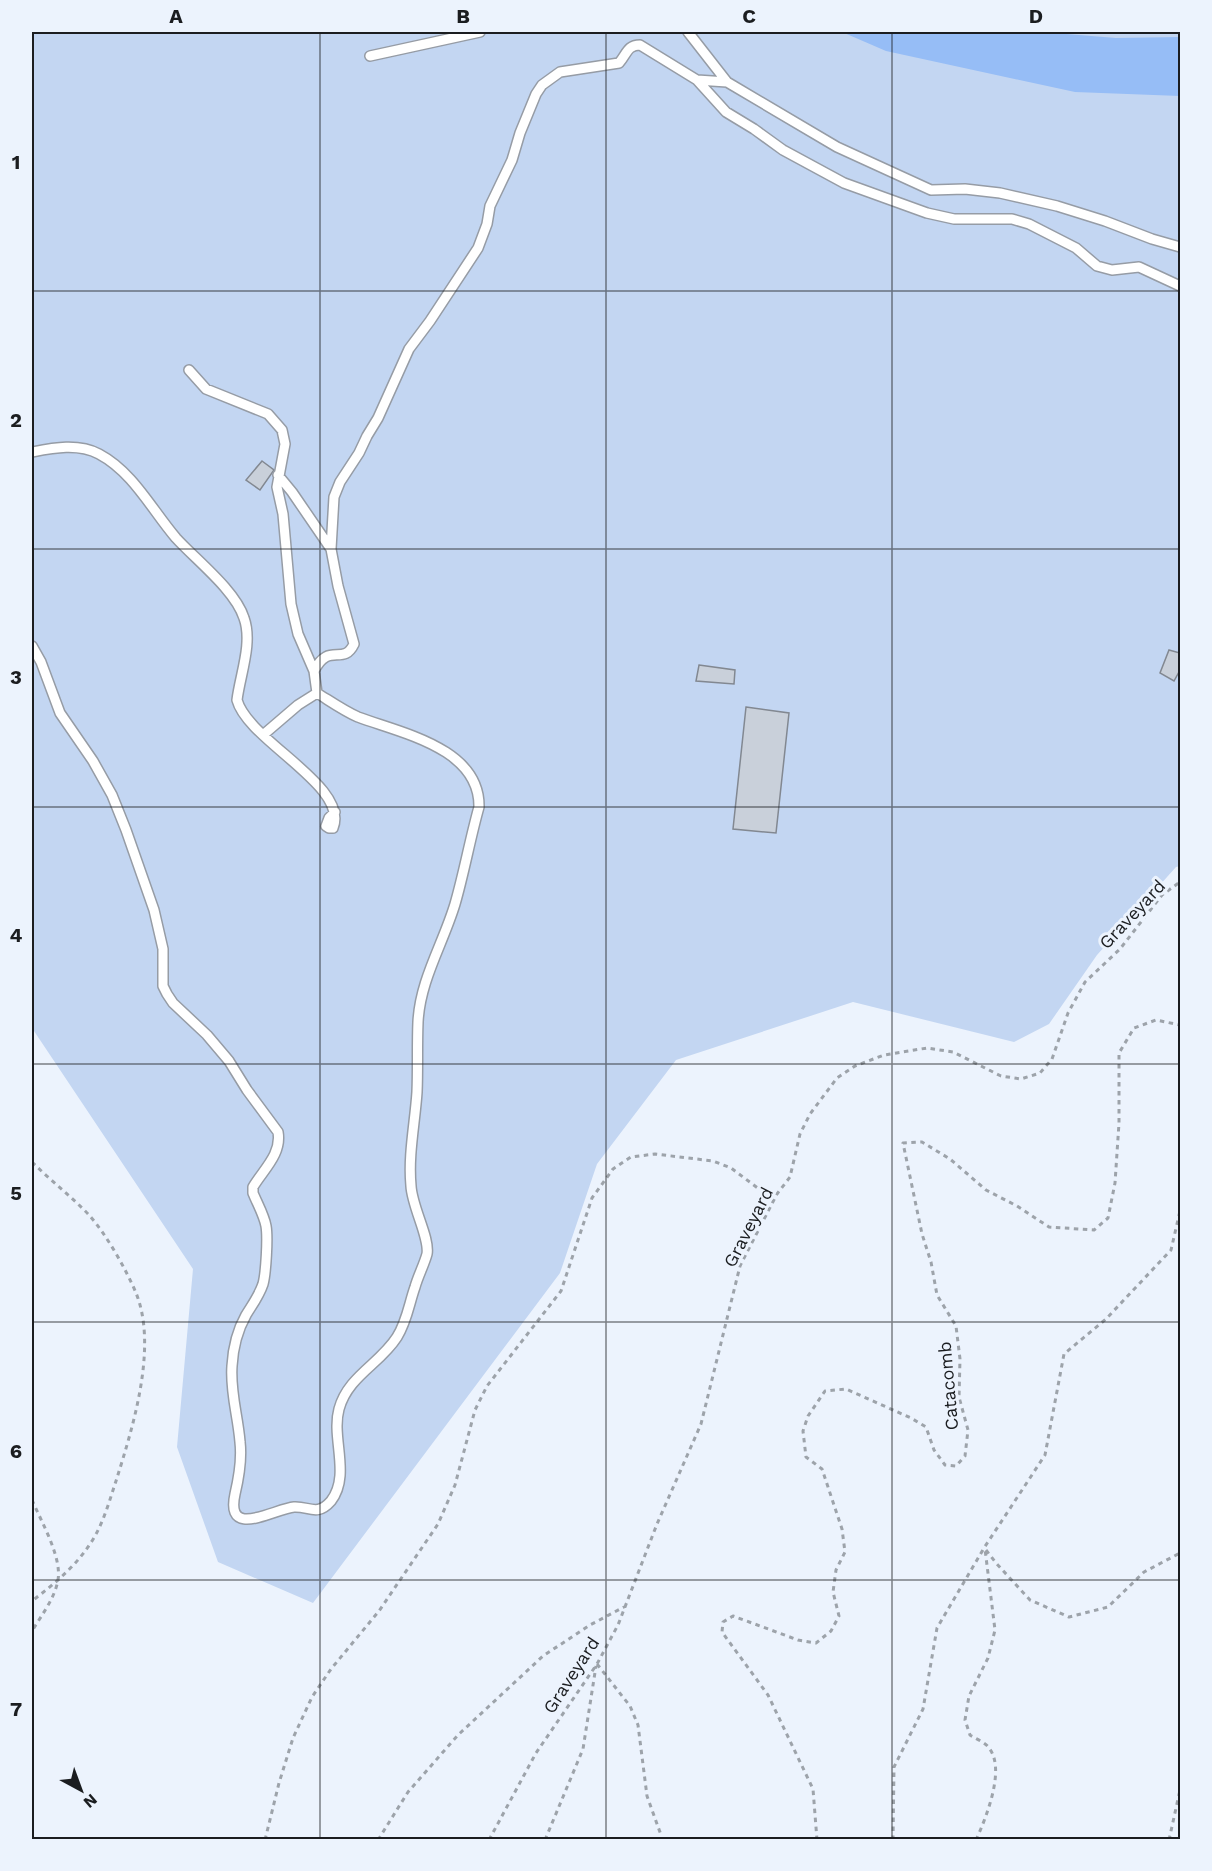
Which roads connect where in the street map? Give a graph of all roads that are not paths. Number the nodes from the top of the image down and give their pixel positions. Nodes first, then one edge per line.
1 (480, 32) edge
2 (688, 32) edge
3 (370, 56) dead end
4 (697, 80) junction
5 (728, 81) junction
6 (1180, 247) edge
7 (1180, 286) edge
8 (189, 370) dead end
9 (32, 452) edge
10 (278, 475) junction
11 (332, 549) junction
12 (32, 646) edge
13 (314, 671) junction
14 (317, 693) junction
15 (263, 735) junction
16 (335, 812) dead end

1 - 3 lane
2 - 5 lane
4 - 5 lane
4 - 7 lane
4 - 11 lane
5 - 6 lane
8 - 10 lane
9 - 15 lane
10 - 11 lane
10 - 13 lane
11 - 13 lane
12 - 14 lane
13 - 14 lane
14 - 15 lane
15 - 16 lane

